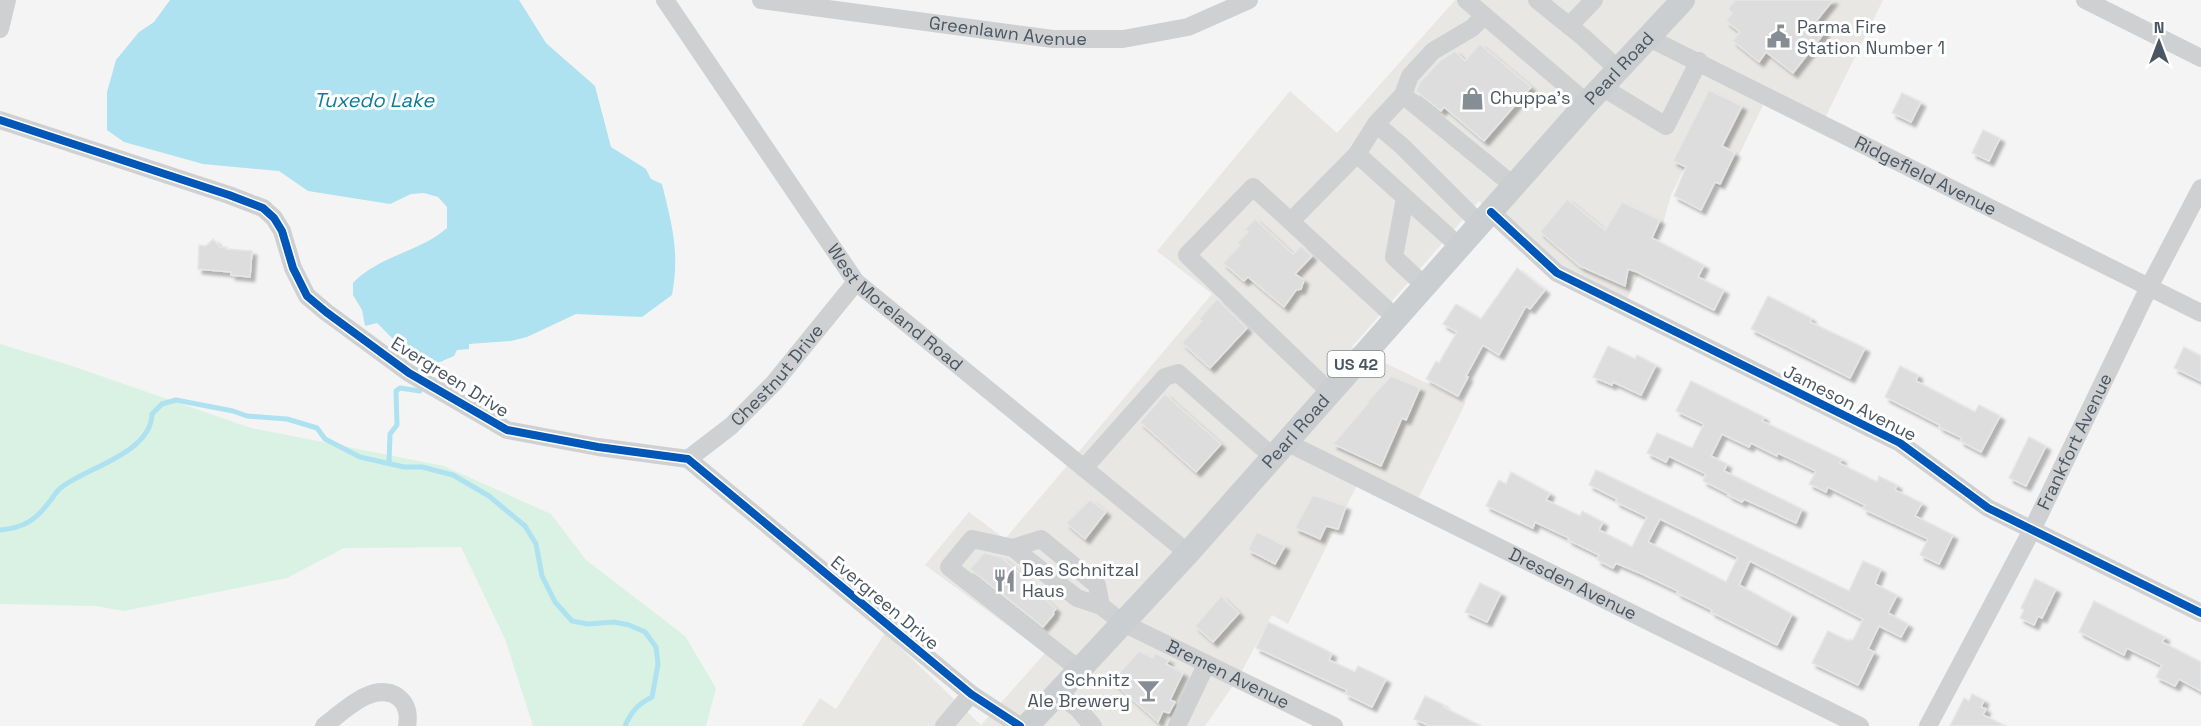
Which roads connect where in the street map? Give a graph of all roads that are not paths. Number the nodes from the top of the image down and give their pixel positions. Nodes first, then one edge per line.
1 (7, 0) edge
2 (665, 0) edge
3 (761, 0) edge
4 (1249, 0) edge
5 (1537, 0) edge
6 (1594, 0) edge
7 (1683, 0) edge
8 (2085, 0) edge
9 (1474, 5) edge
10 (1569, 26) junction
11 (0, 29) edge
12 (1649, 38) junction
13 (2201, 58) edge
14 (1699, 62) junction
15 (1603, 87) junction
16 (1403, 94) junction
17 (0, 120) edge
18 (1376, 124) junction
19 (1357, 154) junction
20 (1514, 186) junction
21 (2201, 188) edge
22 (1405, 198) junction
23 (1485, 218) junction
24 (1291, 221) junction
25 (1460, 247) junction
26 (856, 282) junction
27 (1425, 286) junction
28 (2149, 287) junction
29 (2201, 313) edge
30 (1396, 318) junction
31 (1330, 392) junction
32 (1279, 449) junction
33 (688, 459) junction
34 (1084, 468) junction
35 (2032, 530) junction
36 (1188, 553) junction
37 (2201, 613) edge
38 (1123, 623) junction
39 (1206, 665) junction
40 (1080, 670) junction
41 (1057, 693) junction
42 (971, 694) junction
43 (1323, 724) edge
44 (324, 726) edge
45 (407, 726) edge
46 (944, 726) edge
47 (1020, 726) edge
48 (1027, 726) edge
49 (1093, 726) edge
50 (1177, 726) edge
51 (1860, 726) edge
52 (1928, 726) edge

1 - 11 street
2 - 26 street, West Moreland Road
3 - 4 street, Greenlawn Avenue
5 - 10 street
6 - 10 street
7 - 12 main road, Pearl Road / US 42
8 - 13 street
9 - 15 street
9 - 16 street
10 - 15 street
12 - 14 street, Ridgefield Avenue
12 - 15 main road, Pearl Road / US 42
14 - 15 street
14 - 28 street, Ridgefield Avenue
15 - 20 main road, Pearl Road / US 42
16 - 18 street
16 - 20 street
17 - 33 street, Evergreen Drive
18 - 19 street
18 - 23 street, Jameson Avenue
19 - 22 street
19 - 24 street
20 - 23 main road, Pearl Road / US 42
21 - 28 street, Frankfort Avenue
22 - 25 street
22 - 27 street
23 - 25 main road, Pearl Road / US 42
23 - 35 street, Jameson Avenue
24 - 30 street
24 - 31 street
25 - 27 main road, Pearl Road / US 42
26 - 33 street, Chestnut Drive
26 - 34 street, West Moreland Road
27 - 30 main road, Pearl Road / US 42
28 - 29 street, Ridgefield Avenue
28 - 35 street, Frankfort Avenue
30 - 31 main road, Pearl Road / US 42
31 - 32 main road, Pearl Road / US 42
32 - 34 street, Dresden Avenue
32 - 36 main road, Pearl Road / US 42
32 - 51 street, Dresden Avenue
33 - 42 street, Evergreen Drive
34 - 36 street, West Moreland Road
35 - 37 street, Jameson Avenue
35 - 52 street, Frankfort Avenue
36 - 38 main road, Pearl Road / US 42
38 - 39 street, Bremen Avenue
38 - 40 main road, Pearl Road / US 42
38 - 40 street, Bremen Avenue
39 - 43 street, Bremen Avenue
39 - 50 street
40 - 41 main road, Pearl Road / US 42
41 - 48 main road, Pearl Road / US 42
41 - 49 street
42 - 46 street
42 - 47 street, Evergreen Drive
44 - 45 street

